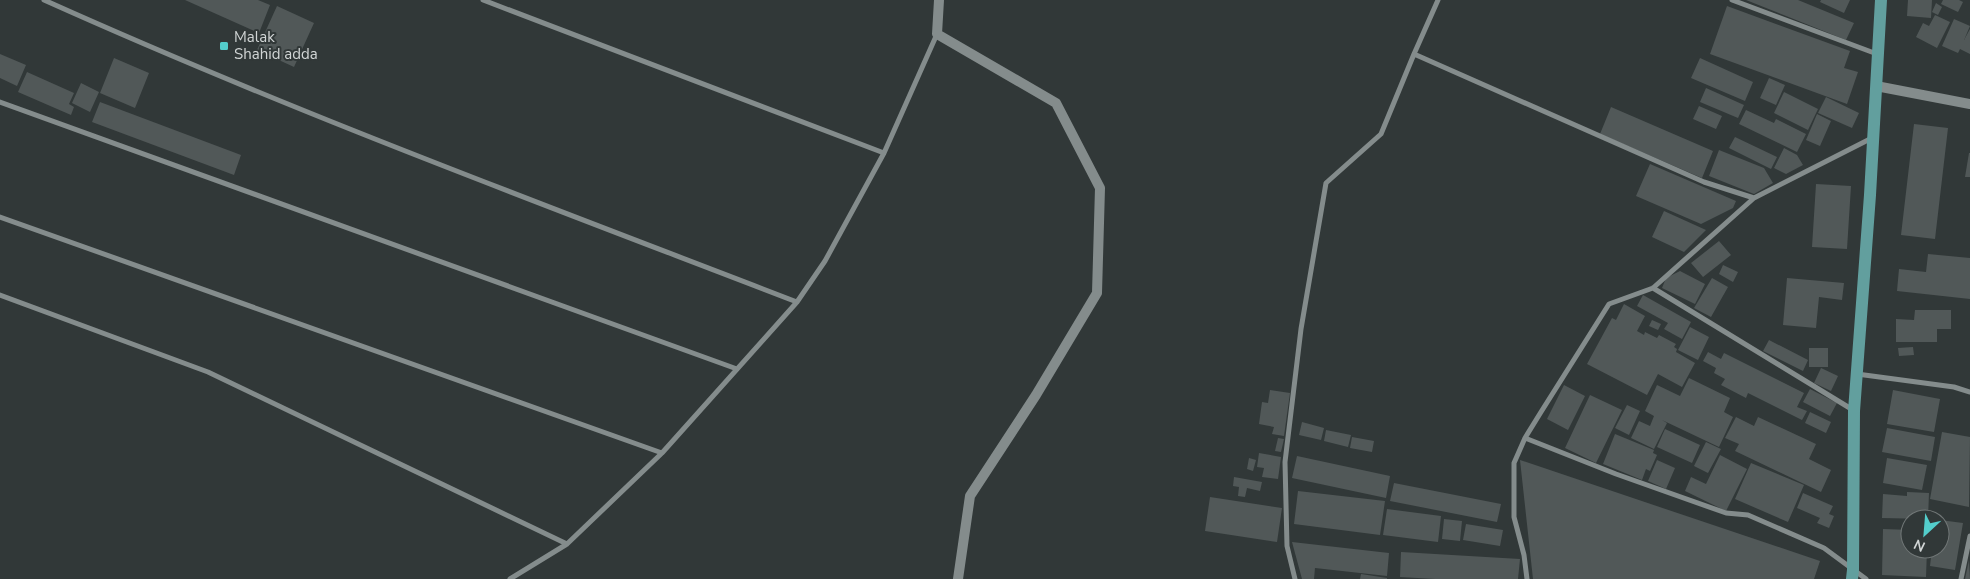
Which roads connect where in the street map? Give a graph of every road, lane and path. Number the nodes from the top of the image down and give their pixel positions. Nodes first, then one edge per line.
1 (44, 0) edge
2 (483, 0) edge
3 (939, 0) edge
4 (1438, 0) edge
5 (1732, 0) edge
6 (1881, 0) edge
7 (937, 34) junction
8 (1414, 54) junction
9 (1878, 55) junction
10 (1876, 86) junction
11 (0, 102) edge
12 (1970, 104) edge
13 (1873, 138) junction
14 (884, 153) junction
15 (1754, 198) junction
16 (0, 217) edge
17 (1653, 288) junction
18 (0, 295) edge
19 (797, 302) junction
20 (738, 369) junction
21 (1856, 374) junction
22 (1970, 392) edge
23 (1854, 410) junction
24 (1525, 438) junction
25 (662, 453) junction
26 (1970, 536) edge
27 (567, 544) junction
28 (1852, 575) edge
29 (510, 579) edge
30 (958, 579) edge
31 (1295, 579) edge
32 (1527, 579) edge
33 (1866, 579) edge
34 (1961, 579) edge

1 - 19 street
2 - 14 street
3 - 7 main road
4 - 8 street
5 - 9 street
6 - 9 main road
7 - 14 street
7 - 30 main road
8 - 15 street
8 - 31 street
9 - 10 main road
10 - 12 main road
10 - 13 main road
11 - 20 street
13 - 15 street
13 - 21 main road
14 - 19 street
15 - 17 street
16 - 25 street
17 - 23 street
17 - 24 street
18 - 27 street
19 - 20 street
20 - 25 street
21 - 22 street
21 - 23 main road
23 - 28 main road
24 - 28 street
24 - 32 street
25 - 27 street
26 - 34 street
27 - 29 street
28 - 33 street

